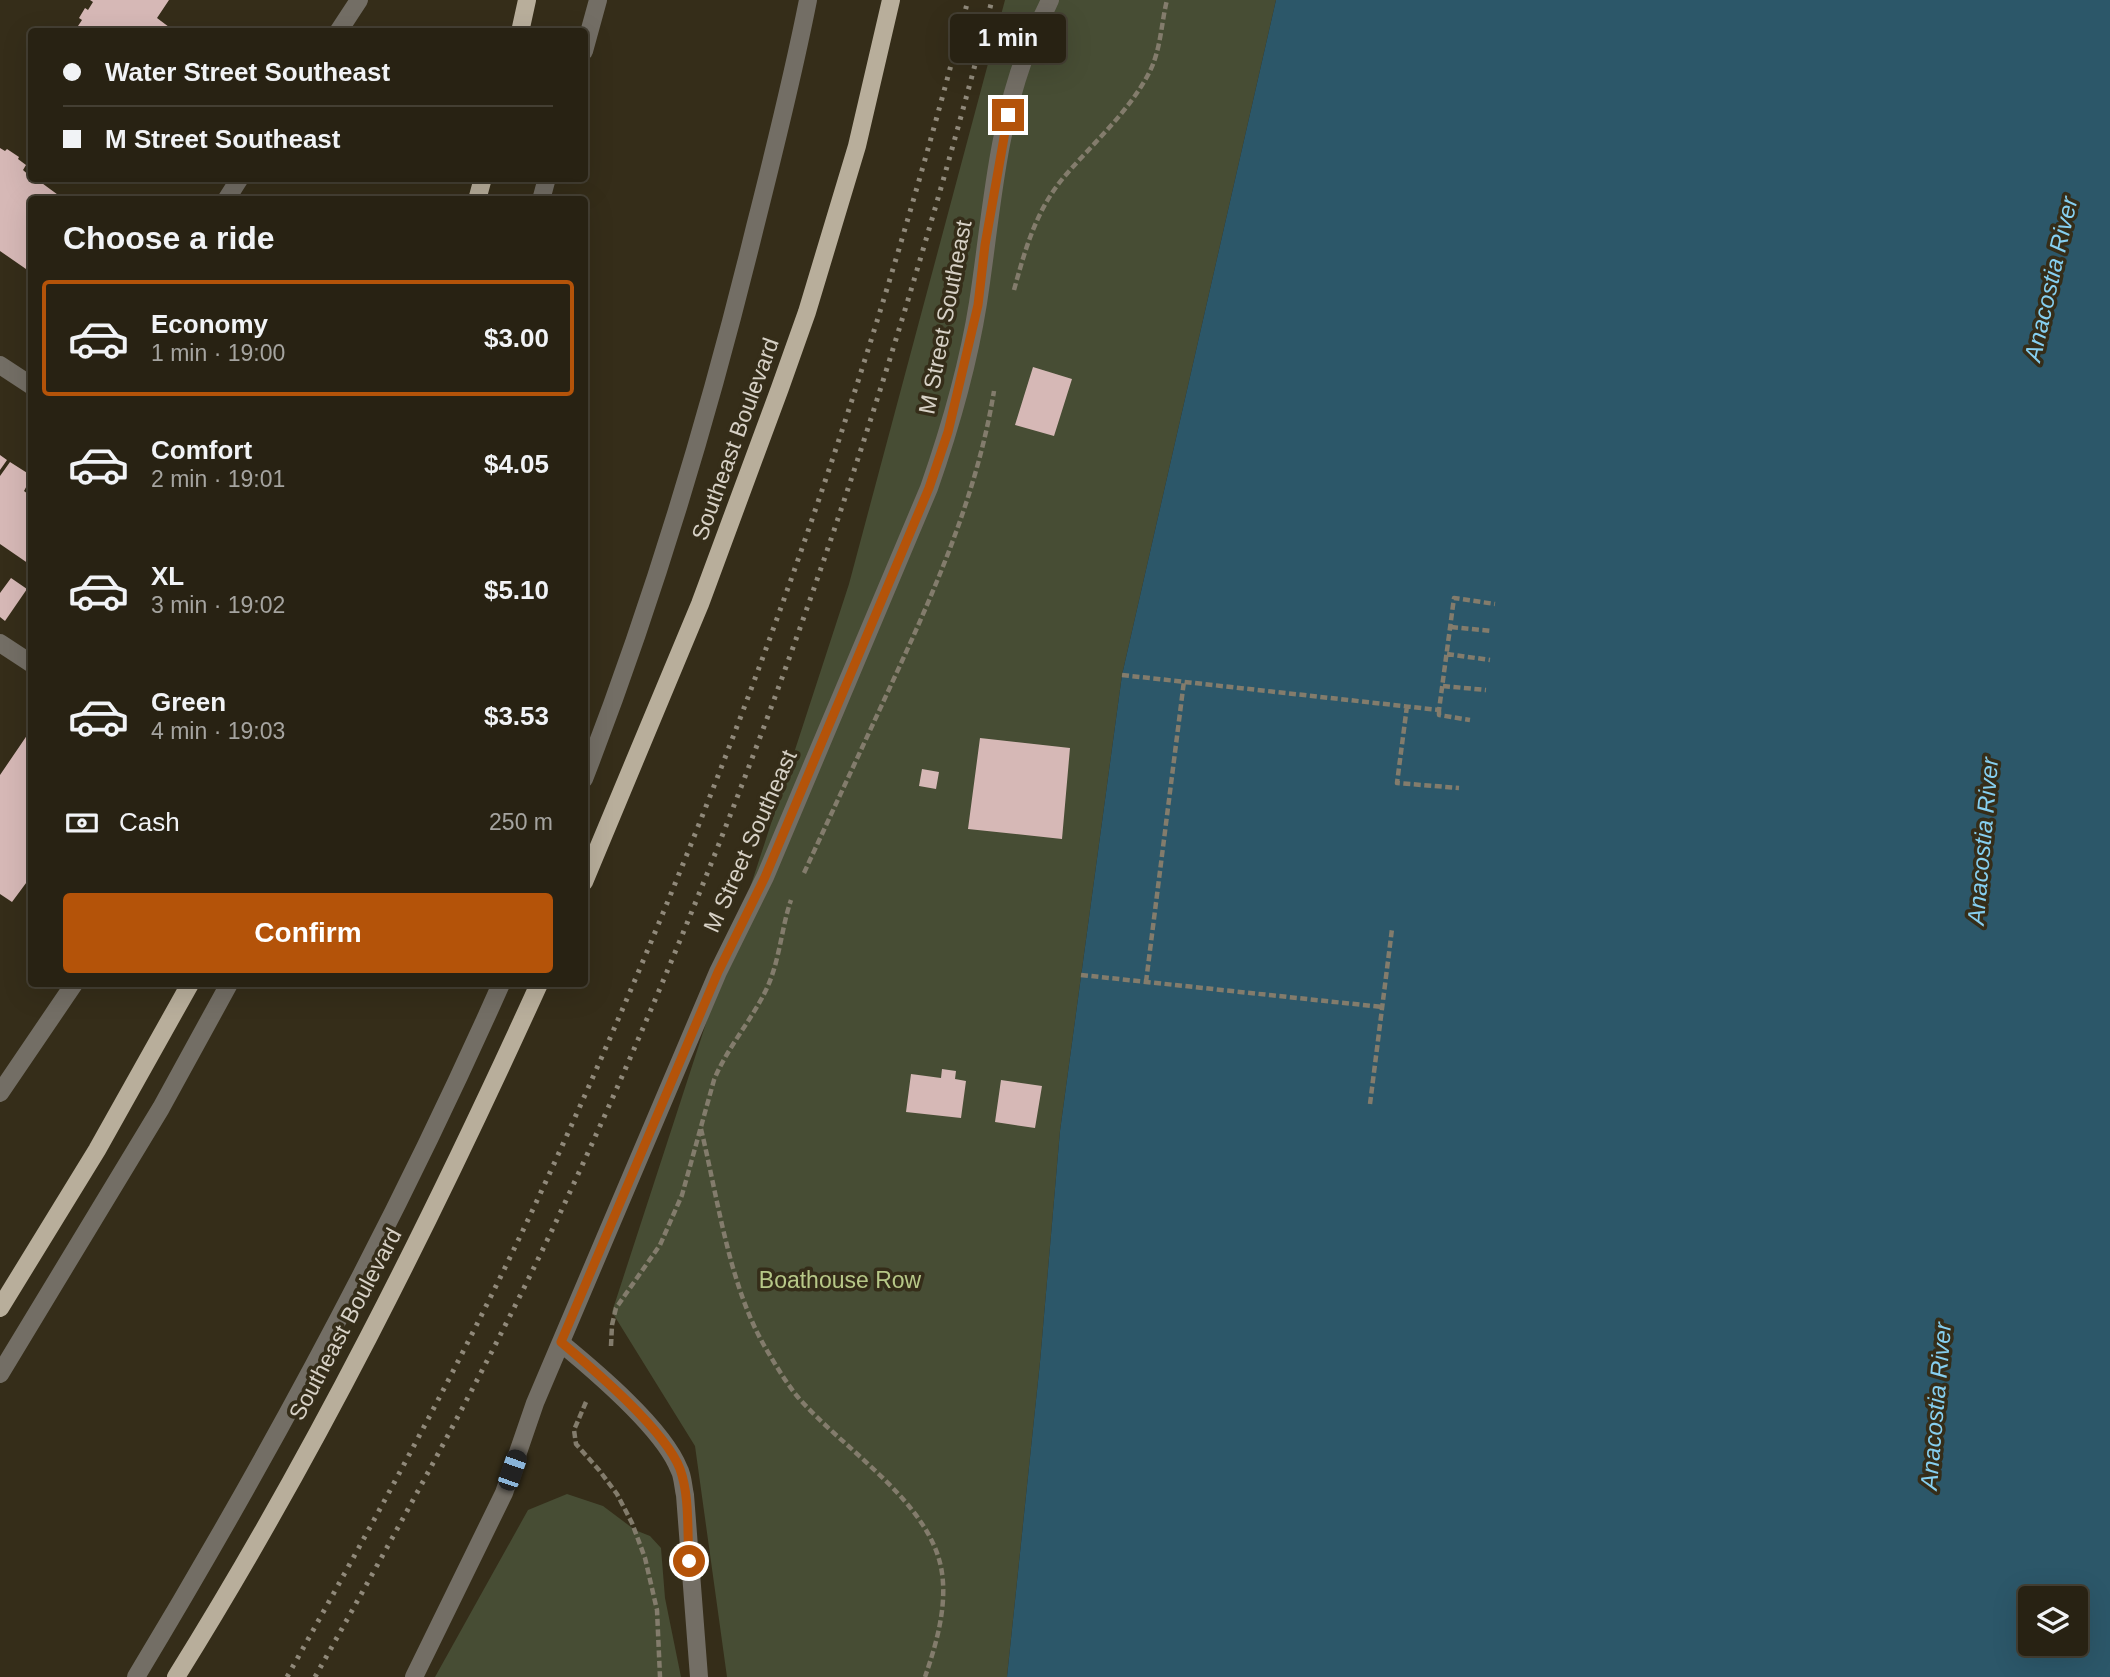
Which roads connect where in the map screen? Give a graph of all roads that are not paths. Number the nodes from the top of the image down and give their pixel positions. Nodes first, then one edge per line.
1 (359, 0) edge
2 (527, 0) edge
3 (598, 0) edge
4 (808, 0) edge
5 (891, 0) edge
6 (1050, 0) edge
7 (341, 28) edge
8 (521, 28) edge
9 (588, 36) edge
10 (0, 365) edge
11 (28, 383) edge
12 (0, 643) edge
13 (28, 661) edge
14 (588, 769) edge
15 (588, 873) edge
16 (72, 987) edge
17 (188, 987) edge
18 (227, 987) edge
19 (500, 987) edge
20 (538, 987) edge
21 (0, 1093) edge
22 (0, 1308) edge
23 (561, 1342) junction
24 (0, 1374) edge
25 (135, 1677) edge
26 (176, 1677) edge
27 (414, 1677) edge
28 (699, 1677) edge

1 - 7 street
2 - 8 main road
3 - 9 street
4 - 14 street
5 - 15 main road, Southeast Boulevard
6 - 23 street, M Street Southeast
10 - 11 street
12 - 13 street
16 - 21 street
17 - 22 main road
18 - 24 street
19 - 25 street
20 - 26 main road, Southeast Boulevard
23 - 27 street, M Street Southeast
23 - 28 street

